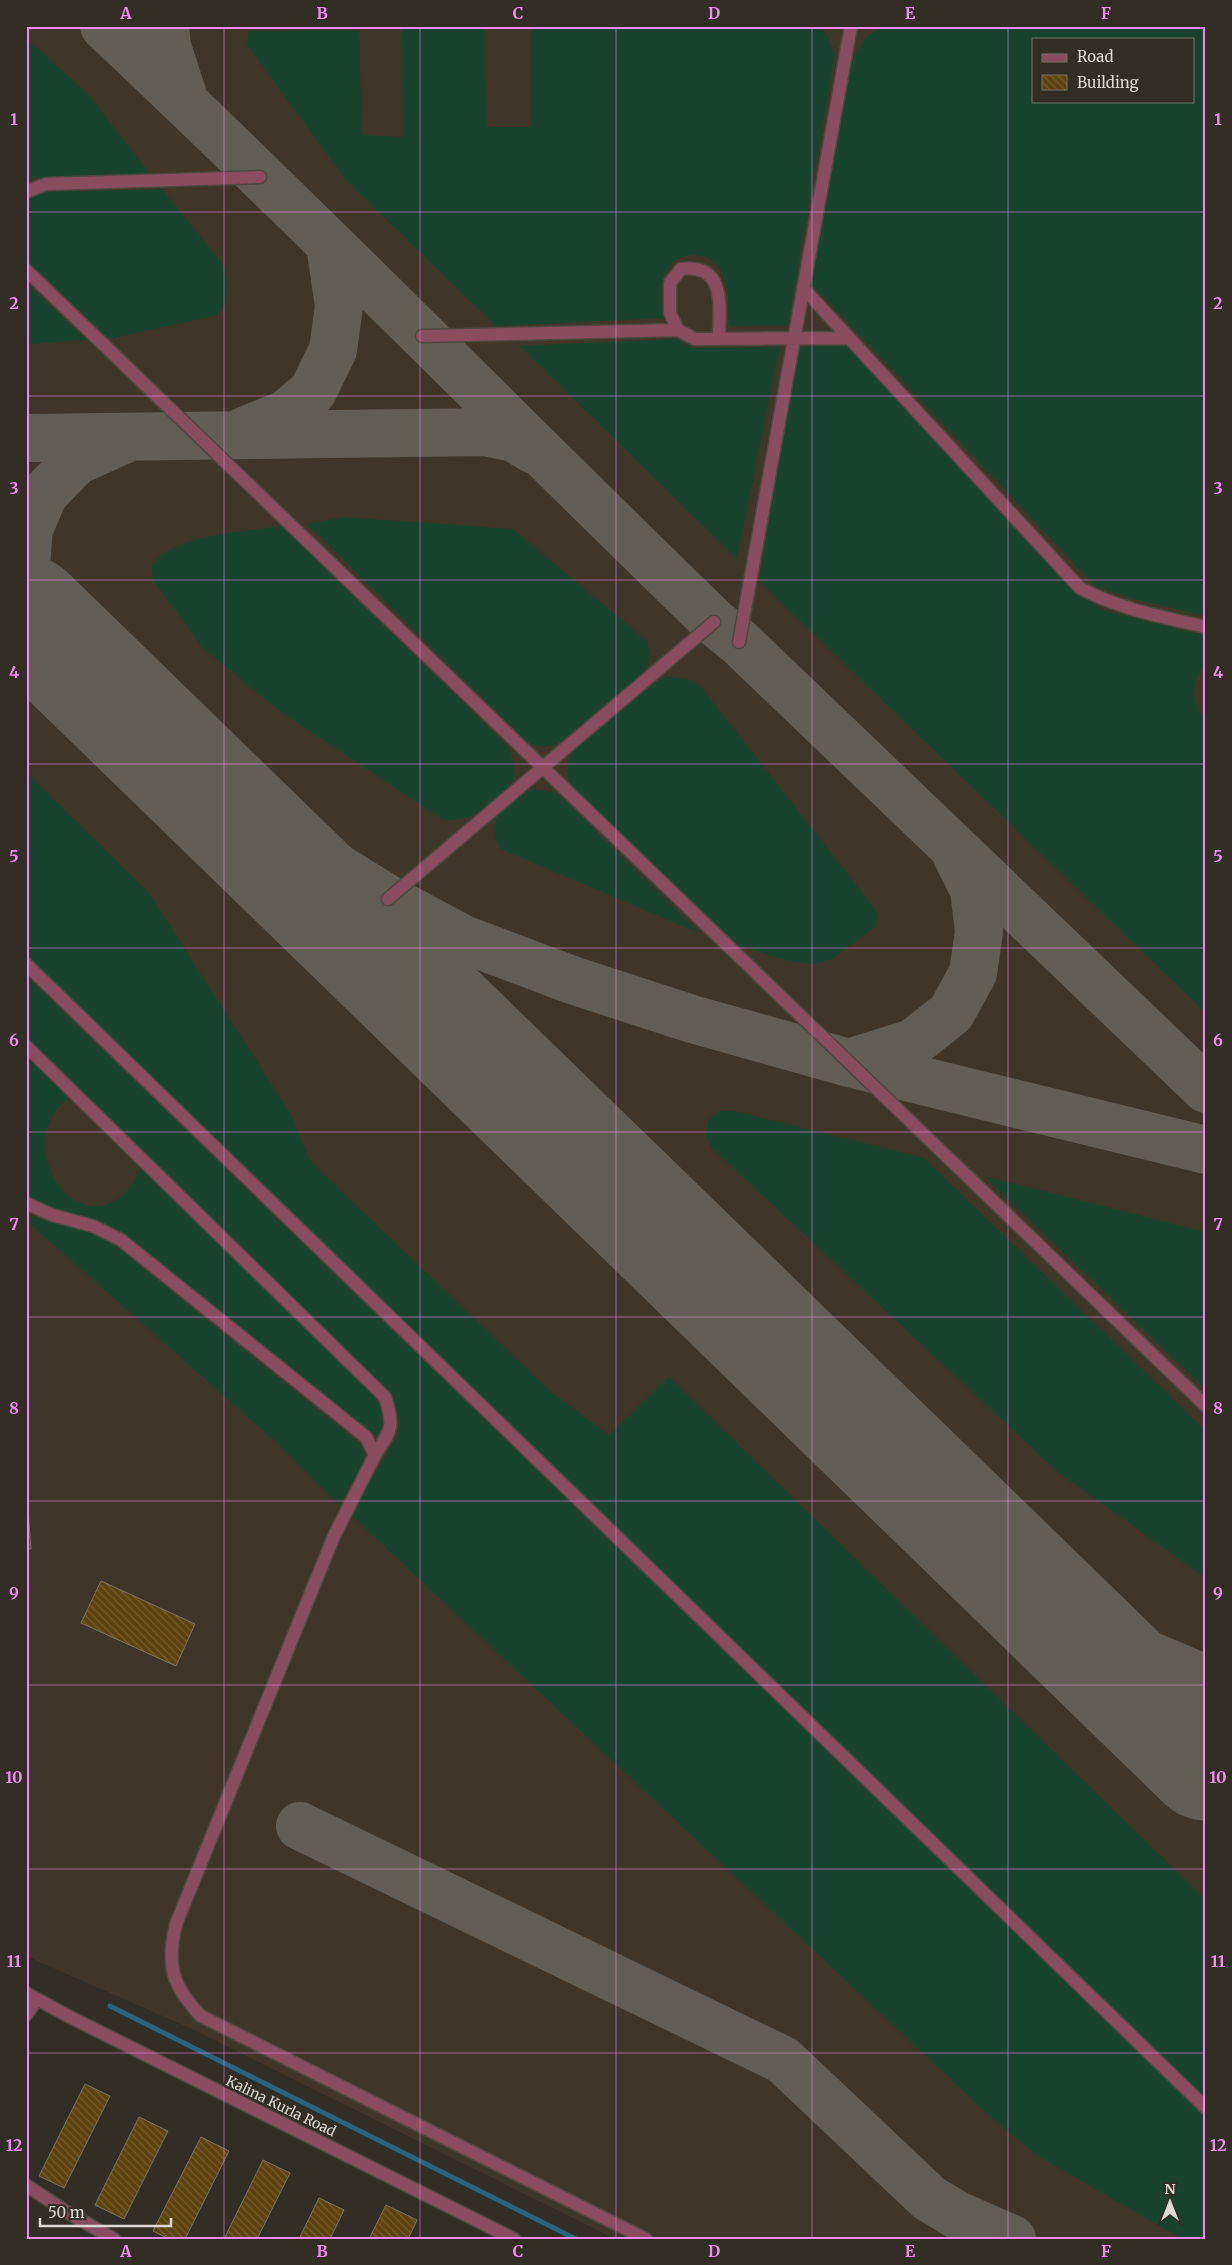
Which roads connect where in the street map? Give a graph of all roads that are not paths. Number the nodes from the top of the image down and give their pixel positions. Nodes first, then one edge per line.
1 (851, 26) edge
2 (260, 177) dead end
3 (26, 192) edge
4 (26, 270) edge
5 (803, 288) junction
6 (678, 330) junction
7 (422, 336) dead end
8 (794, 338) junction
9 (849, 338) junction
10 (719, 339) junction
11 (714, 622) dead end
12 (1206, 627) edge
13 (738, 642) dead end
14 (543, 767) junction
15 (388, 899) dead end
16 (26, 964) edge
17 (26, 1046) edge
18 (26, 1203) edge
19 (1206, 1406) edge
20 (375, 1456) junction
21 (31, 1996) edge
22 (26, 2015) edge
23 (1206, 2108) edge
24 (26, 2185) edge
25 (114, 2239) edge
26 (514, 2239) edge
27 (646, 2239) edge

1 - 5 street
2 - 3 street
4 - 14 street
5 - 8 street
5 - 9 street
6 - 7 street
6 - 10 street
6 - 10 street
8 - 9 street
8 - 10 street
8 - 13 street
9 - 12 street
11 - 14 street
14 - 15 street
14 - 19 street
16 - 23 street
17 - 20 street
18 - 20 street
20 - 27 street
21 - 22 street
21 - 26 street, Kalina Kurla Road
24 - 25 street

